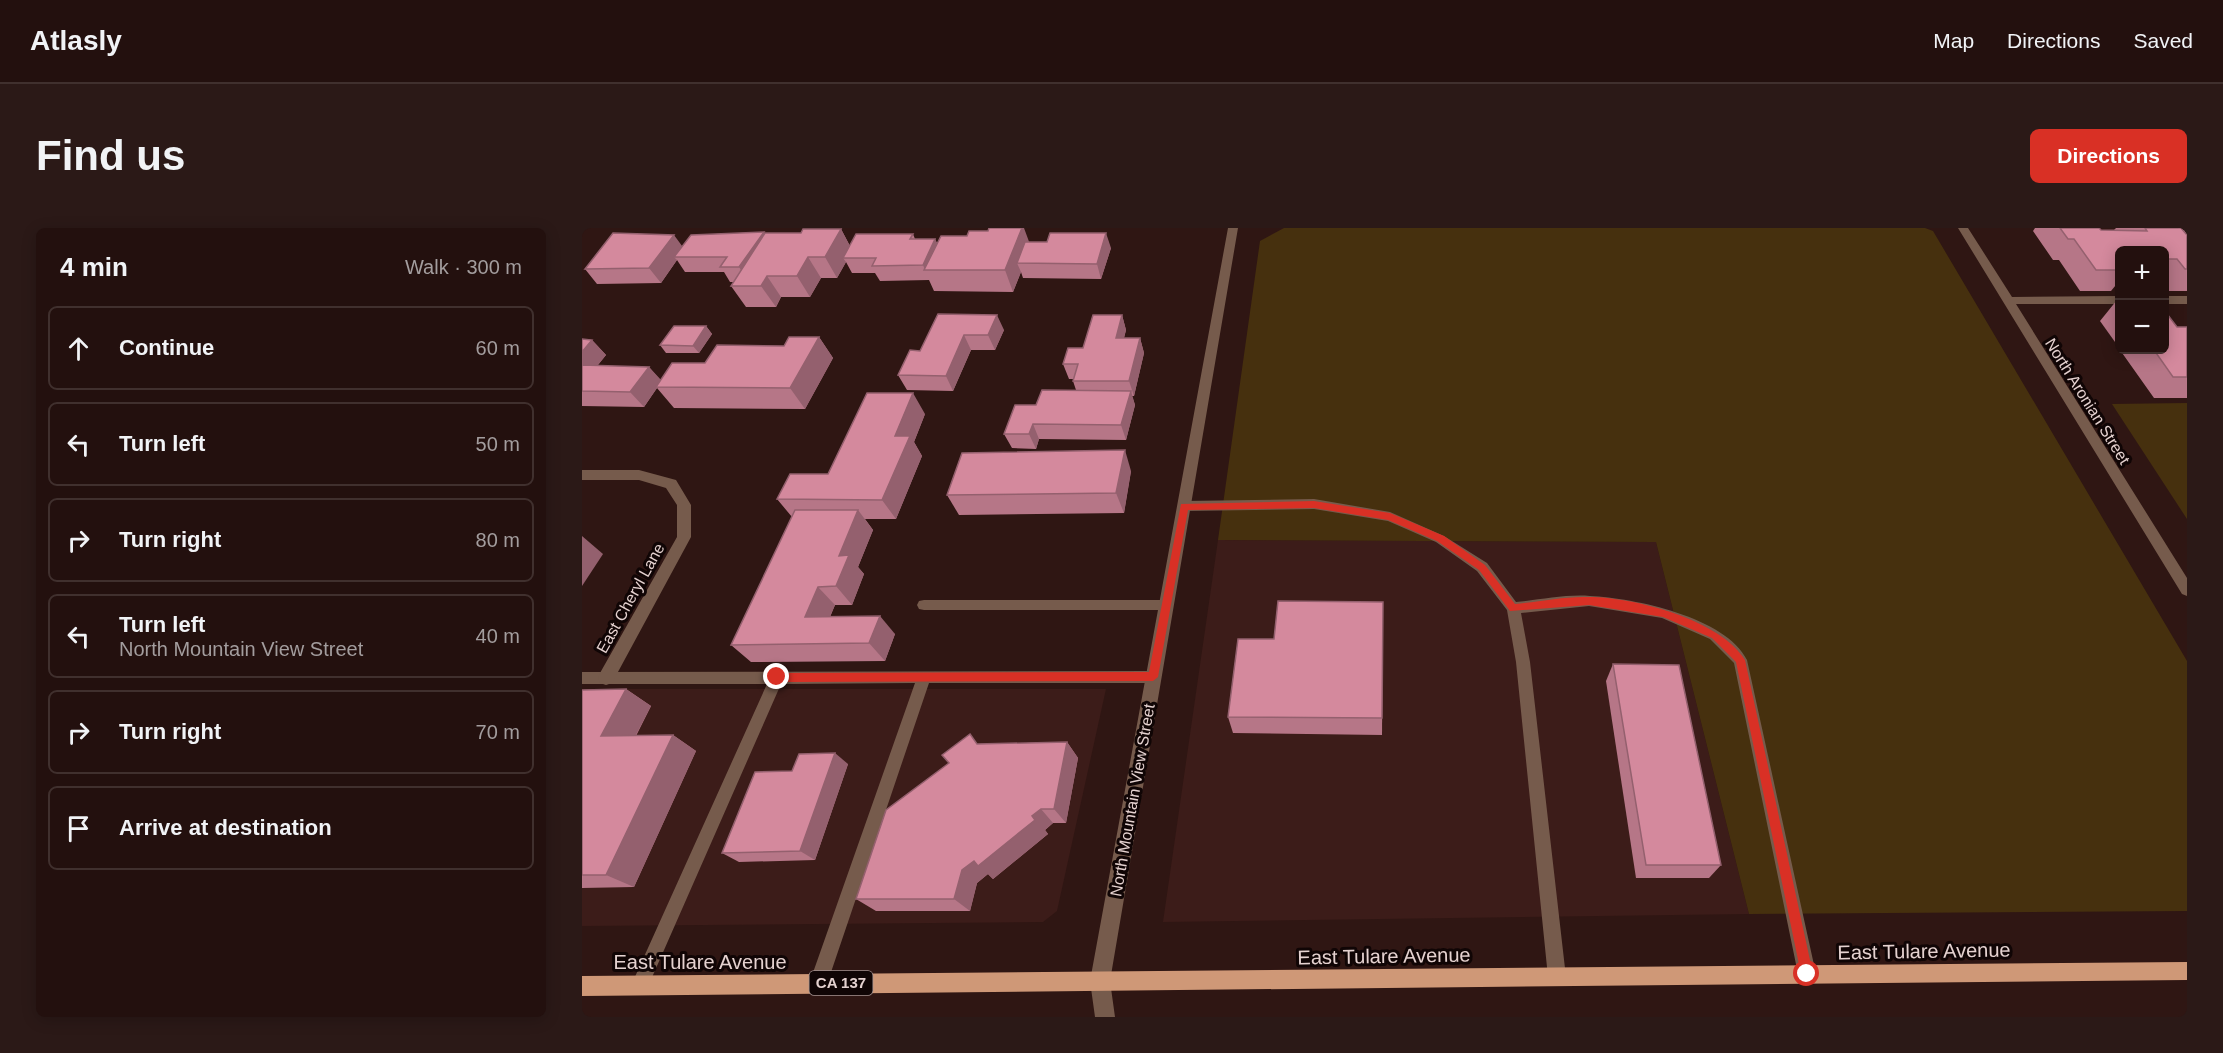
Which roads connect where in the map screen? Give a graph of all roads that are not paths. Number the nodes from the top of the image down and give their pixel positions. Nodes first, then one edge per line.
1 (1233, 228) edge
2 (1963, 228) edge
3 (2115, 300) edge
4 (2169, 300) edge
5 (2187, 300) edge
6 (2007, 301) junction
7 (582, 475) edge
8 (1184, 506) junction
9 (2187, 590) edge
10 (924, 605) dead end
11 (1166, 605) junction
12 (1513, 608) junction
13 (777, 677) junction
14 (924, 677) junction
15 (1153, 677) junction
16 (582, 678) edge
17 (606, 678) junction
18 (2187, 970) edge
19 (1807, 974) junction
20 (1557, 977) junction
21 (1100, 981) junction
22 (818, 984) junction
23 (640, 985) junction
24 (582, 986) edge
25 (1105, 1017) edge

1 - 8 street, North Mountain View Street
2 - 6 street, North Aronian Street
3 - 6 street
4 - 5 street
6 - 9 street, North Aronian Street
7 - 17 street, East Cheryl Lane
8 - 11 street, North Mountain View Street
8 - 12 lane
10 - 11 lane
11 - 15 street, North Mountain View Street
12 - 19 lane
12 - 20 lane
13 - 14 lane
13 - 17 lane
13 - 23 lane
14 - 15 lane
14 - 22 lane
15 - 21 street, North Mountain View Street
16 - 17 lane
18 - 19 main road, East Tulare Avenue / CA 137
19 - 20 main road, East Tulare Avenue / CA 137
20 - 21 main road, East Tulare Avenue / CA 137
21 - 22 main road, East Tulare Avenue / CA 137
21 - 25 street, North Mountain View Street
22 - 23 main road, East Tulare Avenue / CA 137
23 - 24 main road, East Tulare Avenue / CA 137

